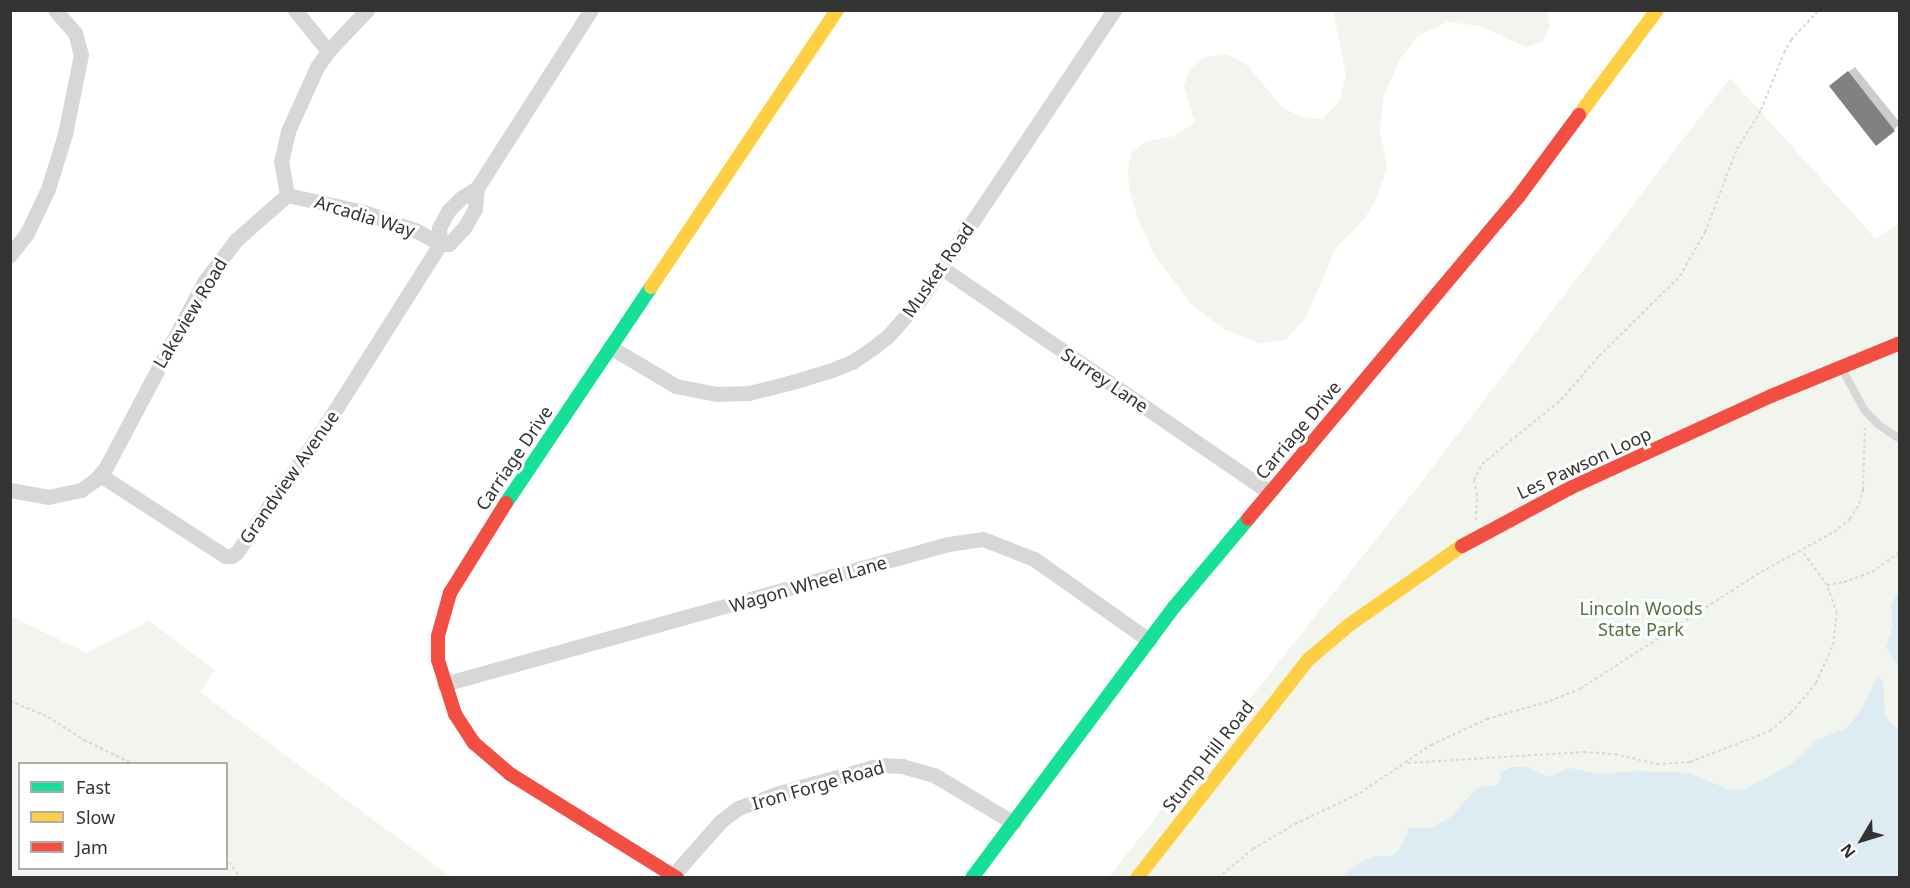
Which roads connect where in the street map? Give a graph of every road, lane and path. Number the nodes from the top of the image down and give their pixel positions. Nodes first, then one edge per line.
1 (55, 10) edge
2 (295, 10) edge
3 (367, 10) edge
4 (591, 10) edge
5 (837, 10) edge
6 (1114, 10) edge
7 (1657, 10) edge
8 (1819, 10) edge
9 (328, 51) junction
10 (477, 188) junction
11 (288, 195) junction
12 (440, 244) junction
13 (10, 255) edge
14 (942, 268) junction
15 (1899, 343) edge
16 (610, 347) junction
17 (1842, 369) junction
18 (1866, 411) junction
19 (1899, 439) edge
20 (100, 475) junction
21 (10, 490) edge
22 (1269, 492) junction
23 (1472, 540) junction
24 (1802, 550) junction
25 (1899, 552) edge
26 (1827, 585) junction
27 (1149, 640) junction
28 (1310, 659) joint
29 (444, 684) junction
30 (10, 701) edge
31 (129, 762) edge
32 (1405, 763) junction
33 (1014, 823) junction
34 (228, 860) edge
35 (675, 876) edge
36 (240, 878) edge
37 (972, 878) edge
38 (1137, 878) edge
39 (1218, 878) edge

1 - 13 street
2 - 9 street
3 - 9 street
4 - 10 street, Grandview Avenue
5 - 16 street, Carriage Drive
6 - 14 street, Musket Road
7 - 22 street, Carriage Drive
8 - 23 path
9 - 11 street
10 - 12 street, Grandview Avenue
10 - 12 street, Grandview Avenue
11 - 12 street, Arcadia Way
11 - 20 street, Lakeview Road
12 - 20 street, Grandview Avenue
14 - 16 street, Musket Road
14 - 22 street, Surrey Lane
15 - 17 street, Les Pawson Loop
16 - 29 street, Carriage Drive
17 - 18 lane
17 - 23 street, Les Pawson Loop
18 - 19 lane
18 - 24 path
20 - 21 street
22 - 27 street, Carriage Drive
23 - 28 street, Les Pawson Loop
24 - 26 path
24 - 32 path
25 - 26 path
26 - 32 path
27 - 29 street, Wagon Wheel Lane
27 - 33 street, Carriage Drive
28 - 38 street, Stump Hill Road
29 - 35 street, Carriage Drive
30 - 31 path
32 - 39 path
33 - 35 street, Iron Forge Road
33 - 37 street, Carriage Drive
34 - 36 path

